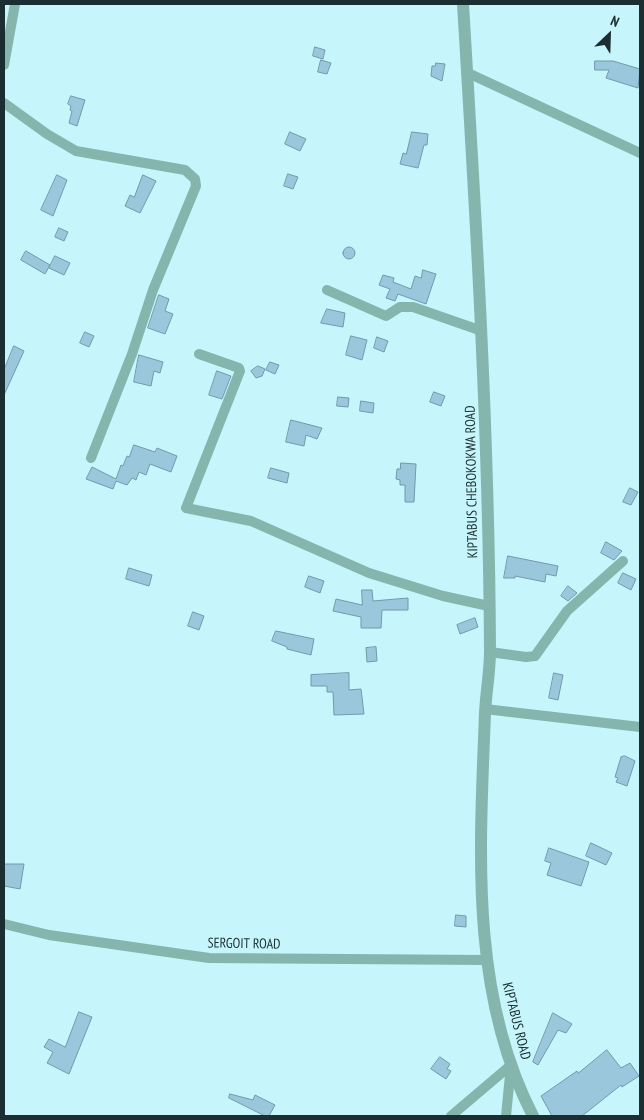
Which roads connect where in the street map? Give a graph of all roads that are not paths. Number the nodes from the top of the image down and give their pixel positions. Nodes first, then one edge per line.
1 (15, 4) edge
2 (464, 4) edge
3 (4, 65) edge
4 (468, 73) junction
5 (4, 103) edge
6 (640, 153) edge
7 (327, 290) dead end
8 (482, 331) junction
9 (199, 354) dead end
10 (91, 458) dead end
11 (623, 561) dead end
12 (488, 606) junction
13 (490, 652) junction
14 (485, 709) junction
15 (640, 727) edge
16 (4, 924) edge
17 (486, 960) junction
18 (510, 1065) junction
19 (451, 1116) edge
20 (506, 1116) edge
21 (533, 1116) edge

1 - 3 street
2 - 4 street, KIPTABUS CHEBOKOKWA ROAD
4 - 6 street
4 - 8 street, KIPTABUS CHEBOKOKWA ROAD
5 - 10 street
7 - 8 street
8 - 12 street, KIPTABUS CHEBOKOKWA ROAD
9 - 12 street
11 - 13 street
12 - 13 street, KIPTABUS CHEBOKOKWA ROAD
13 - 14 street, KIPTABUS CHEBOKOKWA ROAD
14 - 15 street
14 - 17 street, KIPTABUS CHEBOKOKWA ROAD
16 - 17 street, SERGOIT ROAD
17 - 18 street, KIPTABUS ROAD
18 - 19 street
18 - 20 street
18 - 21 street, KIPTABUS ROAD

